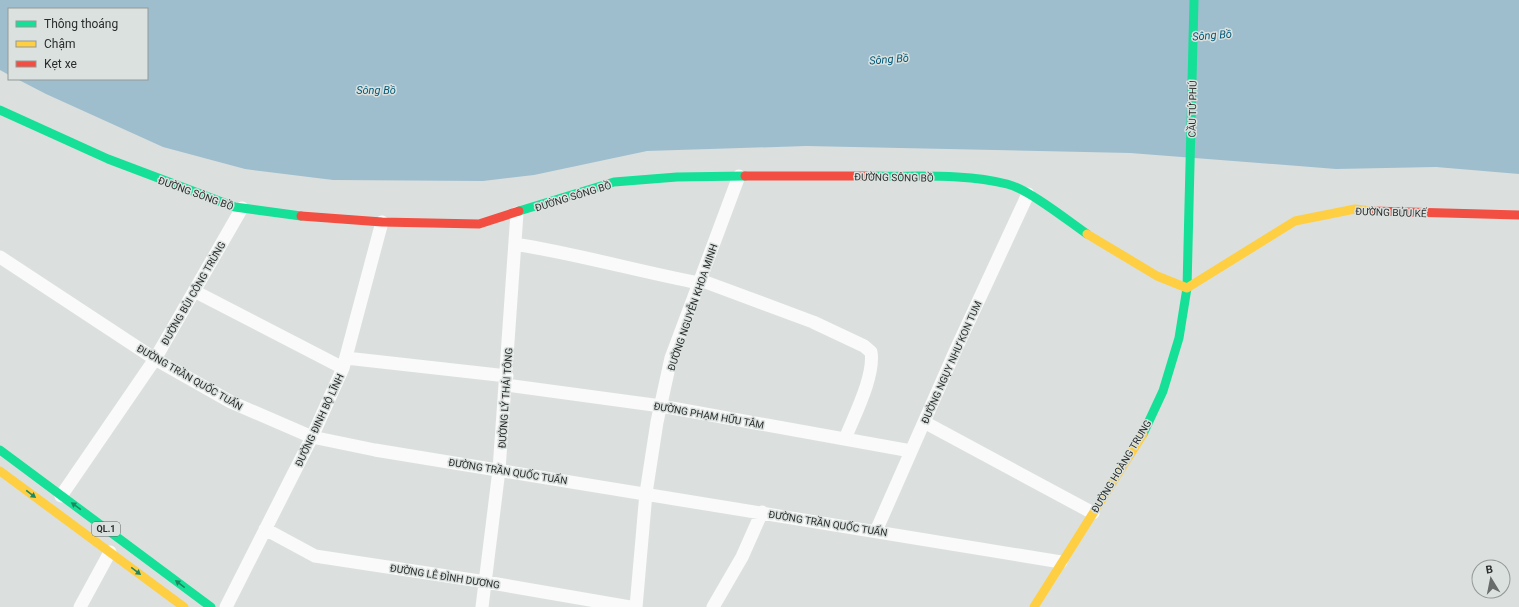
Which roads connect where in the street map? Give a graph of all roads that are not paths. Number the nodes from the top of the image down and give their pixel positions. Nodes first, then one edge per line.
1 (1194, 0) edge
2 (0, 110) edge
3 (739, 176) junction
4 (1028, 194) junction
5 (242, 208) junction
6 (517, 213) junction
7 (1519, 215) edge
8 (1190, 218) joint
9 (382, 222) junction
10 (515, 244) junction
11 (0, 257) edge
12 (700, 282) junction
13 (1186, 288) junction
14 (194, 291) junction
15 (155, 359) junction
16 (344, 363) junction
17 (507, 380) junction
18 (660, 406) junction
19 (924, 422) junction
20 (312, 437) junction
21 (844, 439) junction
22 (0, 450) edge
23 (911, 451) junction
24 (499, 470) junction
25 (0, 471) edge
26 (646, 493) junction
27 (62, 496) junction
28 (762, 512) junction
29 (1093, 513) junction
30 (265, 529) junction
31 (876, 531) junction
32 (110, 552) junction
33 (1061, 562) junction
34 (486, 582) junction
35 (80, 607) edge
36 (184, 607) edge
37 (211, 607) edge
38 (226, 607) edge
39 (482, 607) edge
40 (630, 607) edge
41 (636, 607) edge
42 (713, 607) edge
43 (1034, 607) edge

1 - 8 main road, CẦU TỨ PHÚ
2 - 5 main road, ĐƯỜNG SÔNG BỒ
3 - 4 main road, ĐƯỜNG SÔNG BỒ
3 - 6 main road, ĐƯỜNG SÔNG BỒ
3 - 12 street, ĐƯỜNG NGUYỄN KHOA MINH
4 - 13 main road, ĐƯỜNG SÔNG BỒ
4 - 19 street, ĐƯỜNG NGỤY NHƯ KON TUM
5 - 9 main road, ĐƯỜNG SÔNG BỒ
5 - 14 street, ĐƯỜNG BÙI CÔNG TRỪNG
6 - 9 main road, ĐƯỜNG SÔNG BỒ
6 - 10 street, ĐƯỜNG LÝ THÁI TÔNG
7 - 13 main road, ĐƯỜNG BỬU KẾ
8 - 13 main road, ĐƯỜNG HOÀNG TRUNG
9 - 16 street, ĐƯỜNG ĐINH BỘ LĨNH
10 - 12 street
10 - 17 street, ĐƯỜNG LÝ THÁI TÔNG
11 - 15 street, ĐƯỜNG TRẦN QUỐC TUẤN
12 - 18 street, ĐƯỜNG NGUYỄN KHOA MINH
12 - 21 street
13 - 29 main road, ĐƯỜNG HOÀNG TRUNG
14 - 15 street, ĐƯỜNG BÙI CÔNG TRỪNG
14 - 16 street
15 - 20 street, ĐƯỜNG TRẦN QUỐC TUẤN
15 - 27 street, ĐƯỜNG BÙI CÔNG TRỪNG
16 - 17 street, ĐƯỜNG PHẠM HỮU TÂM
16 - 20 street, ĐƯỜNG ĐINH BỘ LĨNH
17 - 18 street, ĐƯỜNG PHẠM HỮU TÂM
17 - 24 street, ĐƯỜNG LÝ THÁI TÔNG
18 - 21 street, ĐƯỜNG PHẠM HỮU TÂM
18 - 26 street, ĐƯỜNG NGUYỄN KHOA MINH
19 - 23 street, ĐƯỜNG NGỤY NHƯ KON TUM
19 - 29 street
20 - 24 street, ĐƯỜNG TRẦN QUỐC TUẤN
20 - 30 street, ĐƯỜNG ĐINH BỘ LĨNH
21 - 23 street, ĐƯỜNG PHẠM HỮU TÂM
22 - 27 main road, QL.1
23 - 31 street, ĐƯỜNG NGỤY NHƯ KON TUM
24 - 26 street, ĐƯỜNG TRẦN QUỐC TUẤN
24 - 34 street, ĐƯỜNG LÝ THÁI TÔNG
25 -> 32 main road, QL.1
26 - 28 street, ĐƯỜNG TRẦN QUỐC TUẤN
26 - 41 street, ĐƯỜNG NGUYỄN KHOA MINH
37 -> 27 main road, QL.1
28 - 31 street, ĐƯỜNG TRẦN QUỐC TUẤN
28 - 42 street
29 - 33 main road, ĐƯỜNG HOÀNG TRUNG
30 - 34 street, ĐƯỜNG LÊ ĐÌNH DƯƠNG
30 - 38 street, ĐƯỜNG ĐINH BỘ LĨNH
31 - 33 street, ĐƯỜNG TRẦN QUỐC TUẤN
32 - 35 street
32 -> 36 main road, QL.1
33 - 43 main road, ĐƯỜNG HOÀNG TRUNG
34 - 39 street, ĐƯỜNG LÝ THÁI TÔNG
34 - 40 street, ĐƯỜNG LÊ ĐÌNH DƯƠNG

